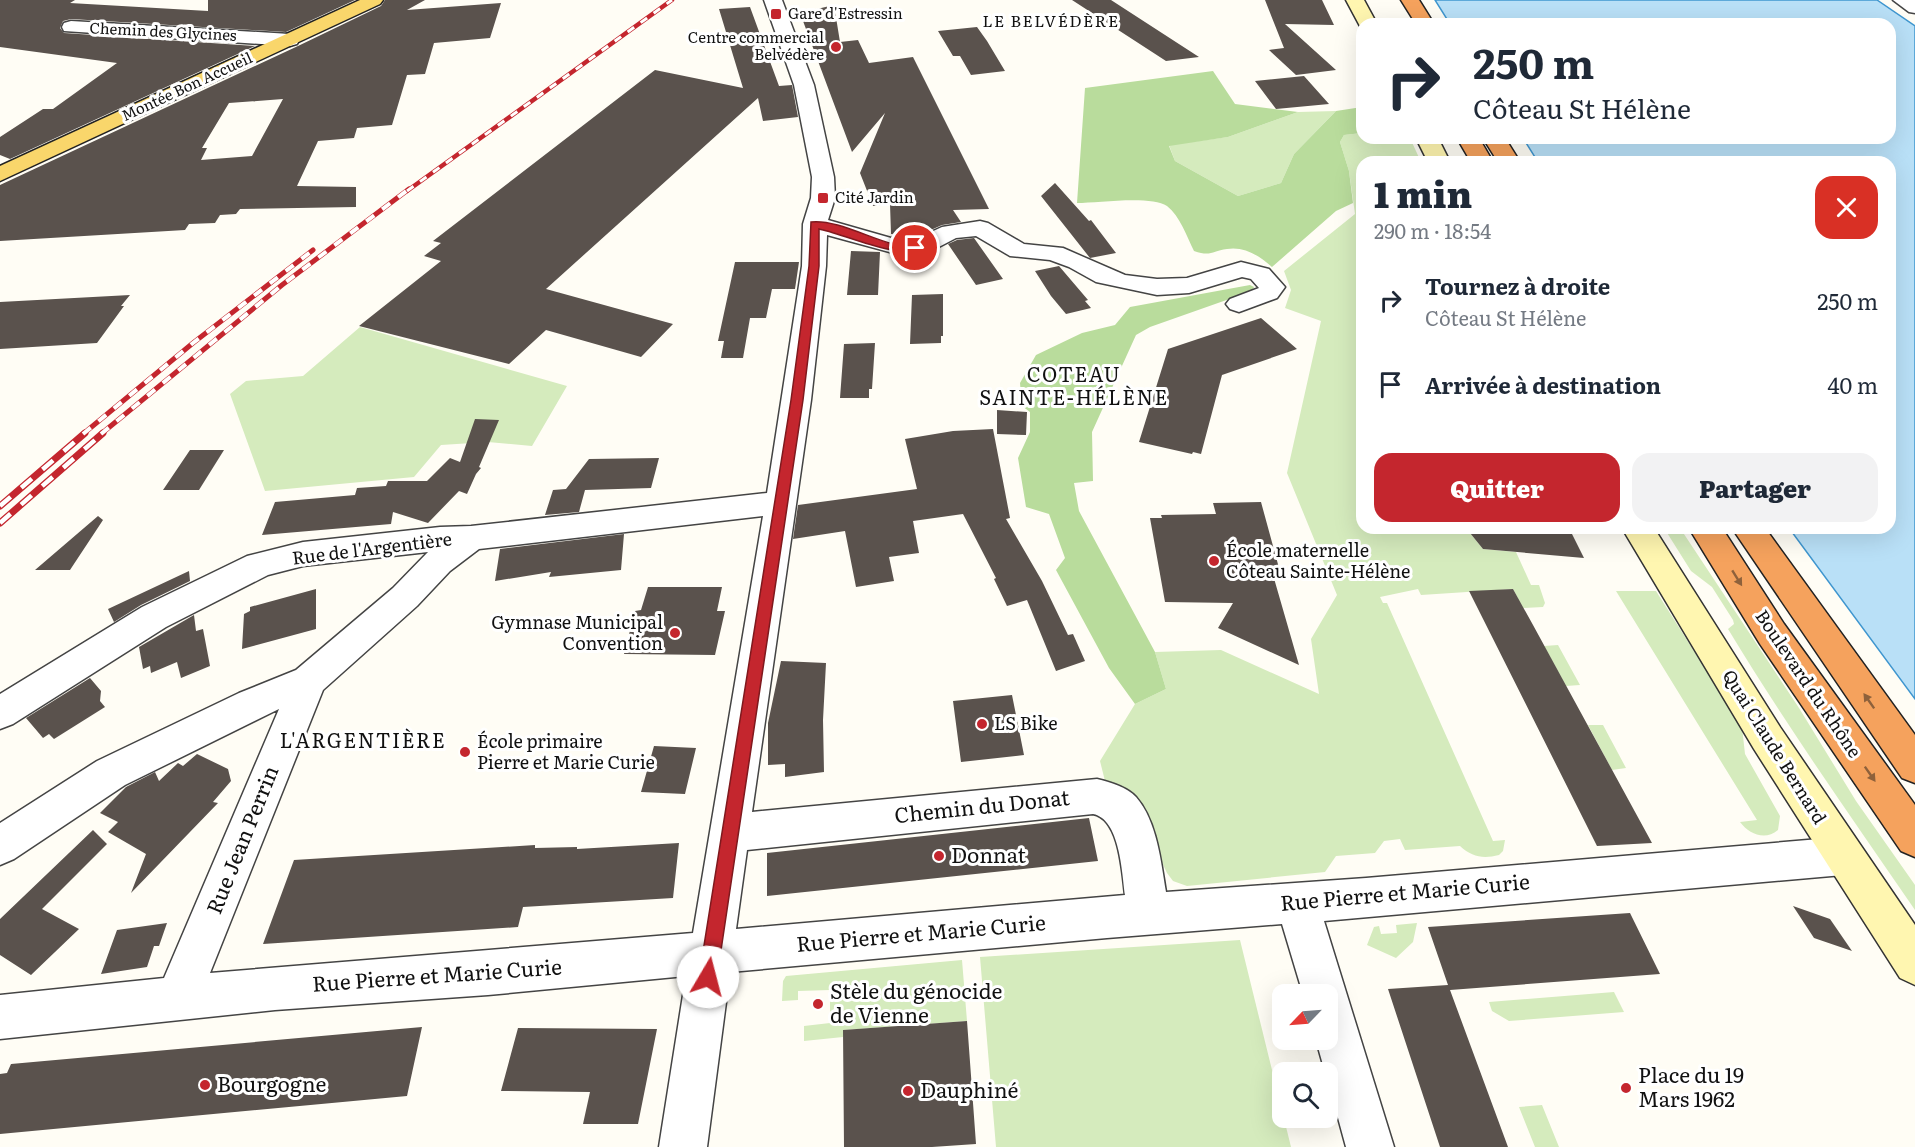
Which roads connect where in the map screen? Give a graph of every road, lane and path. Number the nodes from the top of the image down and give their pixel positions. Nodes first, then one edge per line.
1 (374, 0) edge
2 (773, 0) edge
3 (1355, 0) edge
4 (1410, 0) edge
5 (1902, 0) edge
6 (1915, 8) edge
7 (1365, 18) edge
8 (1421, 18) edge
9 (71, 27) dead end
10 (290, 40) junction
11 (0, 174) edge
12 (815, 225) junction
13 (1239, 304) dead end
14 (782, 503) junction
15 (1642, 534) edge
16 (1710, 534) edge
17 (1752, 534) edge
18 (471, 538) junction
19 (309, 681) junction
20 (0, 713) edge
21 (1915, 766) edge
22 (731, 833) junction
23 (1915, 838) edge
24 (0, 846) edge
25 (1843, 856) junction
26 (1297, 903) junction
27 (1149, 914) junction
28 (712, 953) junction
29 (1915, 963) edge
30 (1322, 984) edge
31 (178, 998) junction
32 (0, 1017) edge
33 (1338, 1037) edge
34 (683, 1147) edge
35 (1370, 1147) edge

1 - 10 main road, Montée Bon Accueil
2 - 12 street
3 - 7 main road
4 - 8 highway
5 - 6 street
9 - 10 street, Chemin des Glycines
10 - 11 main road, Montée Bon Accueil
12 - 13 street
12 - 14 street
14 - 18 street, Rue de l'Argentière
14 - 22 street
15 - 25 main road, Quai Claude Bernard
16 -> 23 highway, Boulevard du Rhône
21 -> 17 highway
18 - 19 street
18 - 20 street, Rue de l'Argentière
19 - 24 street
19 - 31 street, Rue Jean Perrin
22 - 27 street, Chemin du Donat
22 - 28 street
25 - 26 street, Rue Pierre et Marie Curie
25 - 29 main road, Quai Claude Bernard
26 - 27 street, Rue Pierre et Marie Curie
26 - 30 street
27 - 28 street, Rue Pierre et Marie Curie
28 - 31 street, Rue Pierre et Marie Curie
28 - 34 street
31 - 32 street, Rue Pierre et Marie Curie
33 - 35 street

